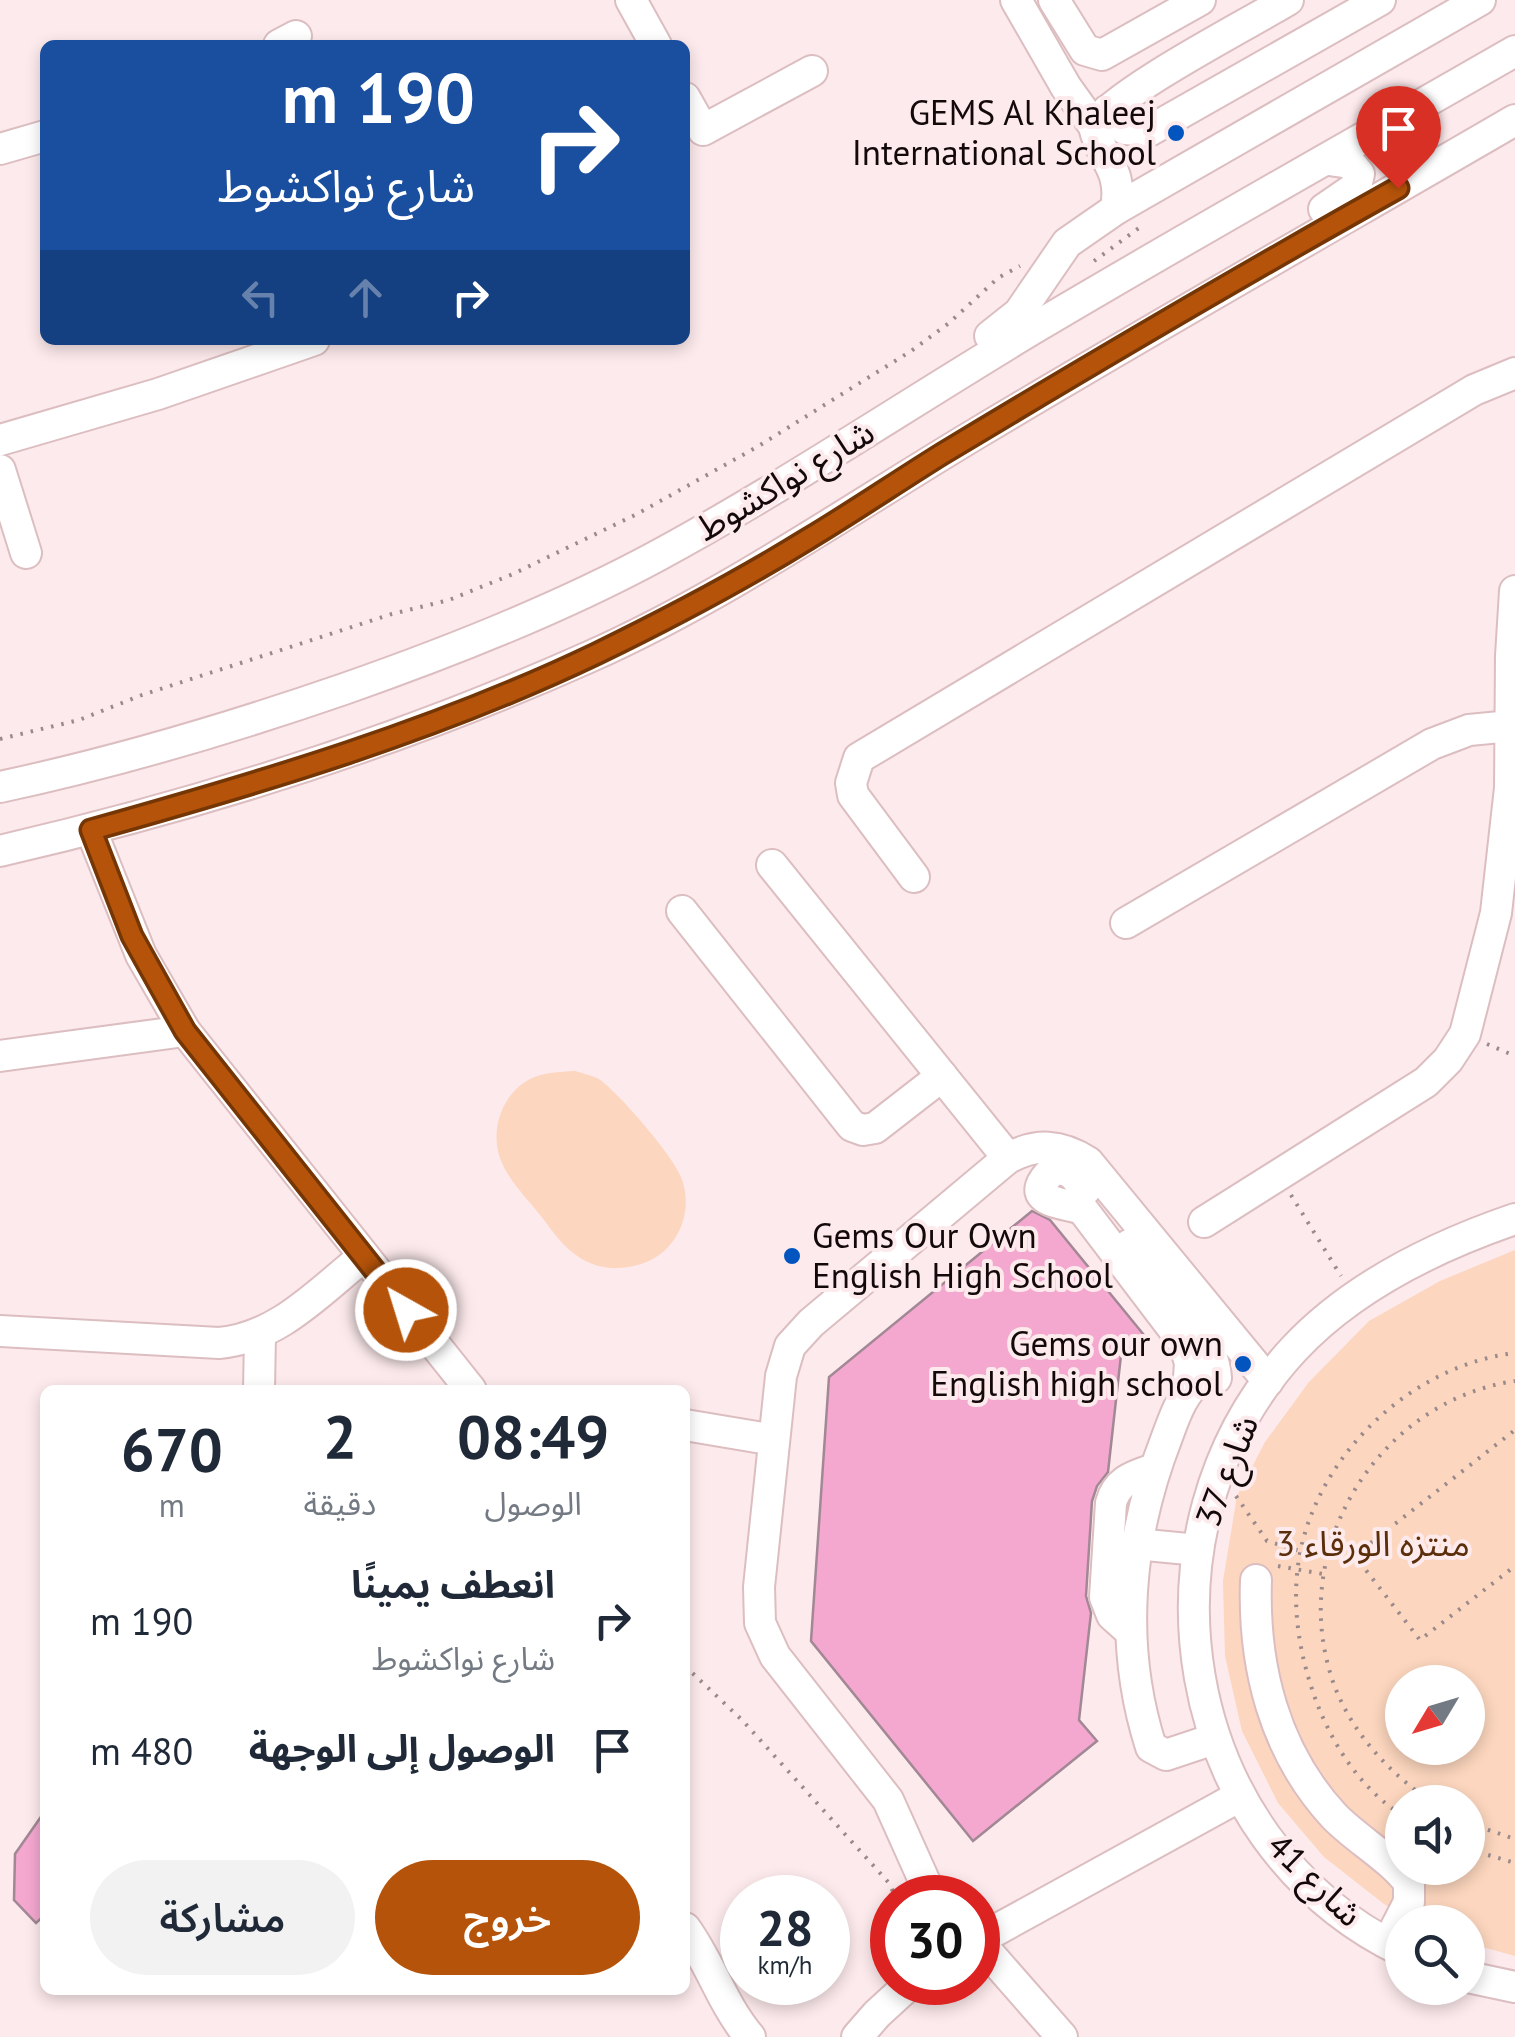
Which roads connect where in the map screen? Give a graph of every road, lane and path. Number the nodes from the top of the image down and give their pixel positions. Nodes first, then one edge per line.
1 (631, 0) edge
2 (1016, 0) edge
3 (1054, 0) edge
4 (1288, 0) edge
5 (1480, 0) edge
6 (1378, 1) edge
7 (1196, 2) edge
8 (653, 40) edge
9 (1402, 46) junction
10 (1204, 50) junction
11 (1515, 51) edge
12 (812, 71) dead end
13 (1101, 118) junction
14 (1515, 120) edge
15 (694, 135) edge
16 (40, 137) edge
17 (0, 149) edge
18 (1329, 160) junction
19 (1116, 209) junction
20 (1154, 216) dead end
21 (1046, 270) junction
22 (1175, 315) junction
23 (300, 345) edge
24 (1515, 372) edge
25 (0, 440) edge
26 (0, 470) edge
27 (26, 553) dead end
28 (632, 568) junction
29 (1515, 591) edge
30 (1511, 726) junction
31 (0, 738) edge
32 (0, 787) edge
33 (91, 830) junction
34 (0, 851) edge
35 (772, 866) dead end
36 (914, 876) dead end
37 (682, 911) dead end
38 (1126, 924) dead end
39 (185, 1031) junction
40 (1465, 1034) junction
41 (0, 1056) edge
42 (1515, 1056) edge
43 (942, 1076) junction
44 (1008, 1158) junction
45 (1279, 1176) junction
46 (1515, 1219) edge
47 (1204, 1222) dead end
48 (363, 1257) junction
49 (1354, 1297) junction
50 (0, 1332) edge
51 (260, 1335) junction
52 (1515, 1353) edge
53 (1515, 1381) edge
54 (258, 1385) edge
55 (467, 1385) edge
56 (1202, 1385) junction
57 (1261, 1390) junction
58 (690, 1426) edge
59 (1515, 1430) edge
60 (774, 1440) junction
61 (1154, 1469) junction
62 (1213, 1486) junction
63 (1334, 1529) junction
64 (1136, 1544) junction
65 (1198, 1550) junction
66 (1300, 1550) junction
67 (1354, 1556) junction
68 (1515, 1566) edge
69 (1298, 1568) junction
70 (1322, 1574) junction
71 (1256, 1580) joint
72 (1131, 1632) junction
73 (690, 1671) edge
74 (1214, 1739) junction
75 (1406, 1785) edge
76 (1240, 1796) junction
77 (1385, 1803) edge
78 (1485, 1829) edge
79 (1515, 1839) edge
80 (1485, 1854) edge
81 (1515, 1862) edge
82 (882, 1875) edge
83 (922, 1875) edge
84 (1408, 1905) edge
85 (1000, 1929) edge
86 (690, 1936) edge
87 (1385, 1940) edge
88 (1000, 1966) edge
89 (1485, 1981) edge
90 (1515, 1988) edge
91 (889, 2005) edge
92 (750, 2037) edge
93 (857, 2037) edge
94 (1062, 2037) edge

1 - 8 street
2 - 13 street
3 - 7 street
4 - 10 street
5 - 9 street
6 - 9 street
6 - 13 street
7 - 10 street
9 - 19 street
10 - 13 street
11 - 18 street, شارع نواكشوط
12 - 15 street
13 - 19 street
14 - 22 street, شارع نواكشوط
16 - 17 street
18 - 22 street
18 - 28 street, شارع نواكشوط
19 - 21 street
20 - 21 path
21 - 28 street
21 - 31 path
22 - 33 street, شارع نواكشوط
23 - 25 street
24 - 36 street
26 - 27 street
28 - 32 street, شارع نواكشوط
29 - 30 street
30 - 38 street
30 - 40 street
33 - 34 street, شارع نواكشوط
33 - 39 street
35 - 43 street
37 - 43 street
39 - 41 street
39 - 48 street
40 - 42 path
40 - 45 street
43 - 44 street
44 - 57 street
44 - 60 street
45 - 47 street
45 - 49 path
46 - 49 street, شارع 37
48 - 51 street
48 - 55 street
49 - 57 street, شارع 37
50 - 51 street
51 - 54 street
52 - 66 path
53 - 63 path
56 - 56 street
56 - 57 street
56 - 61 street
57 - 62 street, شارع 37
58 - 60 street
59 - 67 path
60 - 83 street
61 - 64 street
61 - 72 street
62 - 65 street, شارع 37
62 - 66 path
63 - 67 path
63 - 70 path
64 - 65 street
64 - 72 street
65 - 74 street, شارع 37
66 - 69 path
67 - 68 path
69 - 70 path
69 - 71 path
69 - 77 path
70 - 75 path
71 - 84 street
72 - 74 street
73 - 82 path
74 - 76 street, شارع 37
76 - 85 street
76 - 87 street, شارع 41
78 - 79 path
80 - 81 path
86 - 92 street
88 - 94 street
89 - 90 street
91 - 93 street

